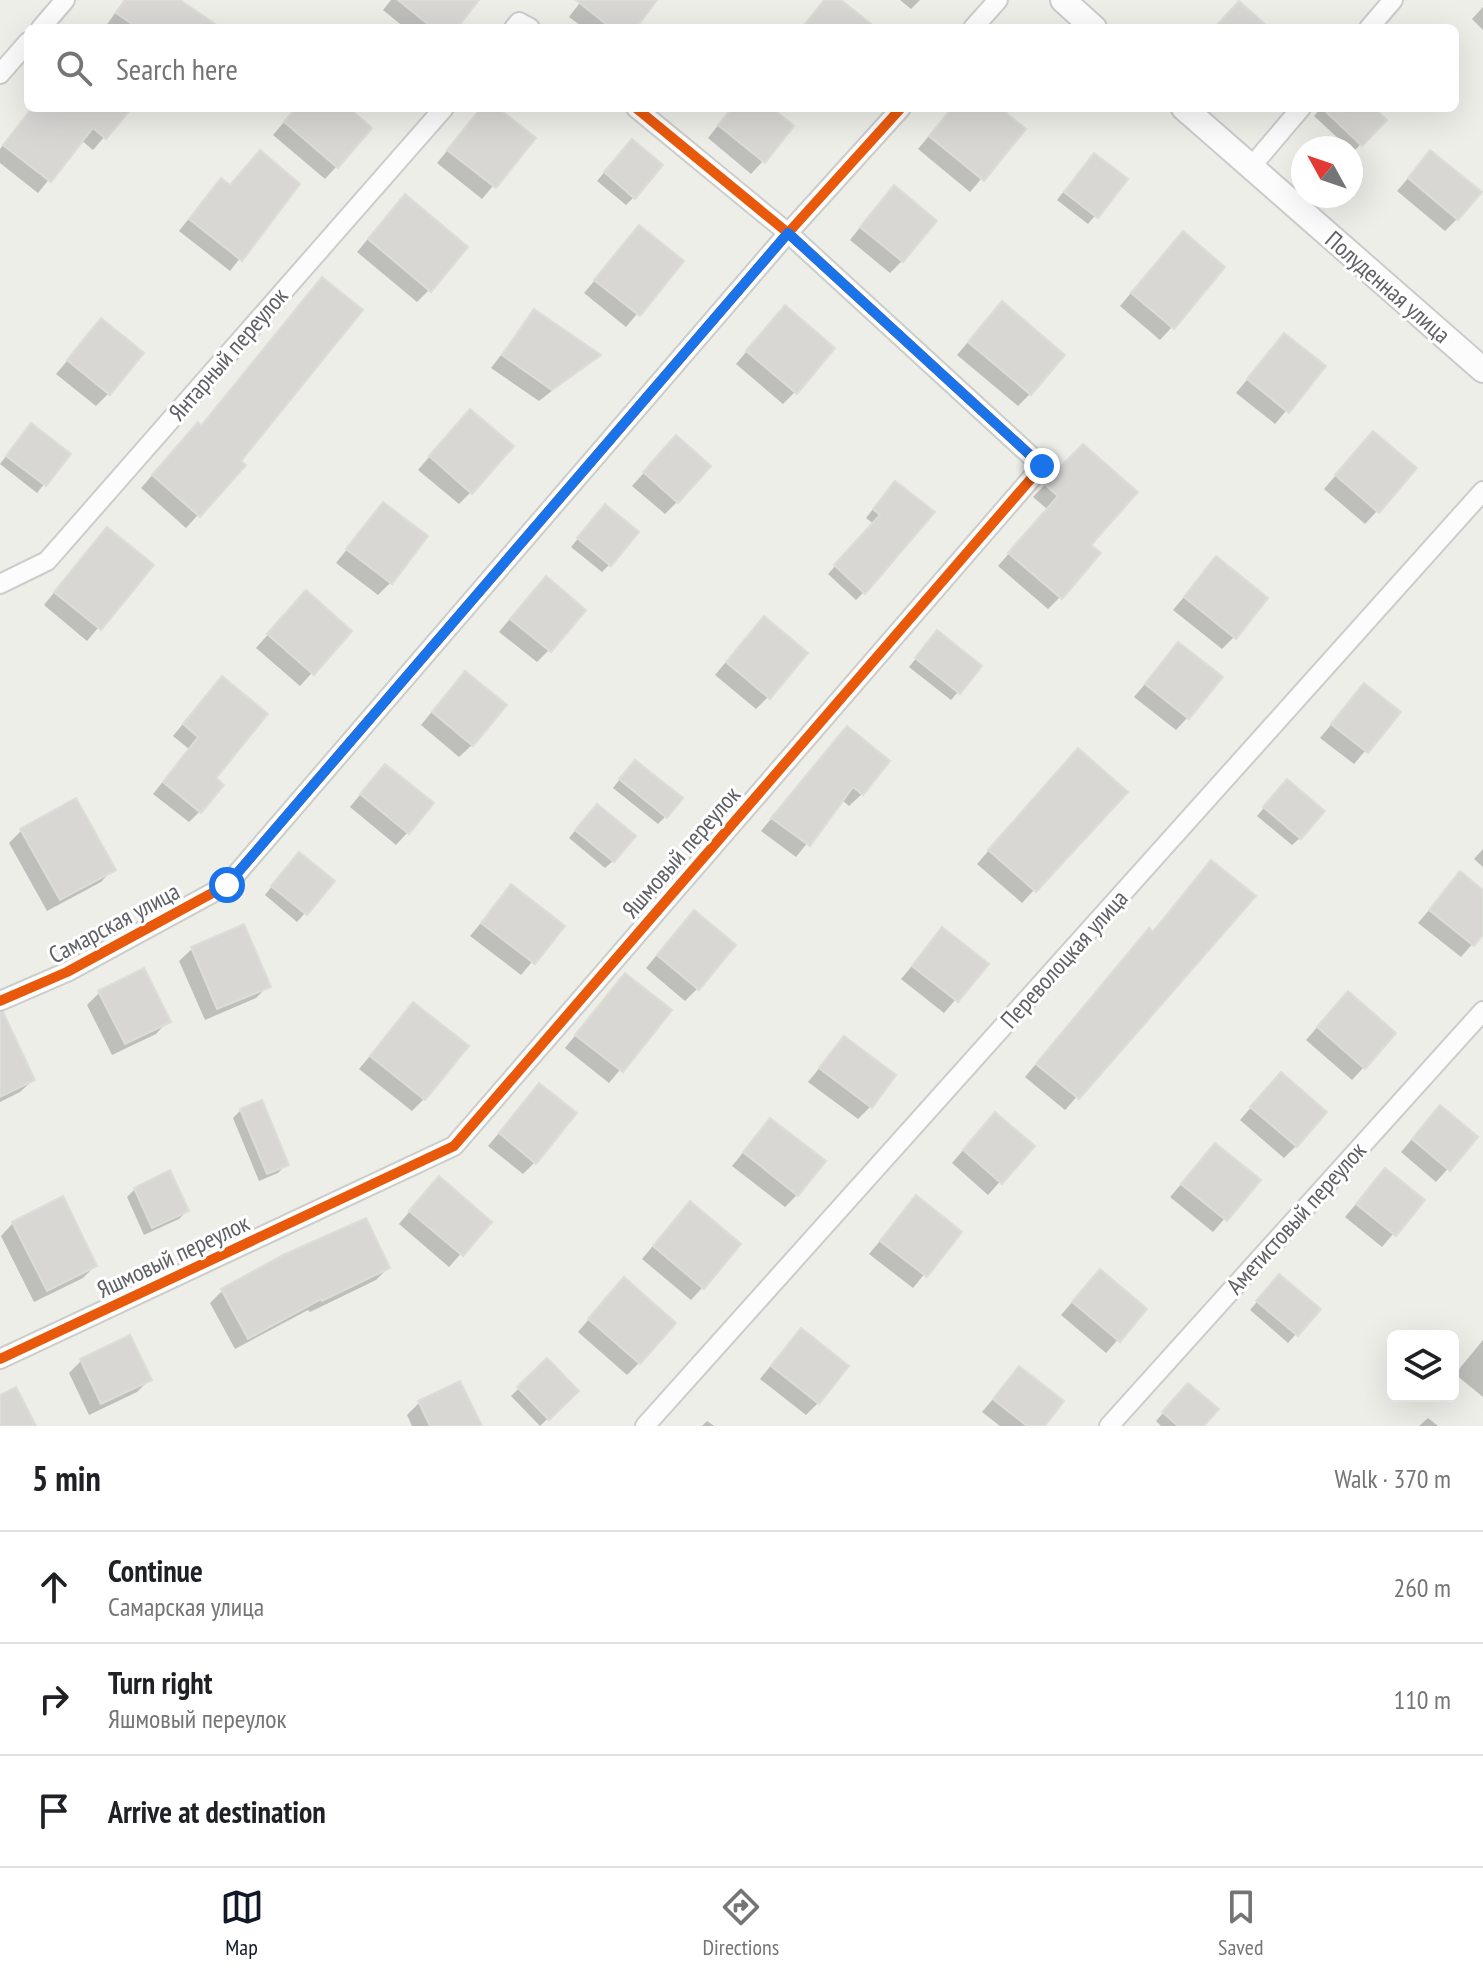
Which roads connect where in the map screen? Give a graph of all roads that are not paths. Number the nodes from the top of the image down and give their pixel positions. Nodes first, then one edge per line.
1 (65, 0) edge
2 (998, 0) edge
3 (1063, 0) edge
4 (1393, 0) edge
5 (44, 24) edge
6 (977, 24) edge
7 (1090, 24) edge
8 (1372, 24) edge
9 (24, 47) edge
10 (0, 74) edge
11 (440, 112) edge
12 (641, 112) edge
13 (897, 112) edge
14 (1189, 112) edge
15 (1298, 112) edge
16 (1251, 167) junction
17 (788, 233) junction
18 (1483, 370) edge
19 (1483, 491) edge
20 (0, 584) edge
21 (0, 1001) edge
22 (1483, 1011) edge
23 (0, 1359) edge
24 (645, 1426) edge
25 (1109, 1426) edge

1 - 5 street
2 - 6 street
3 - 7 street
4 - 8 street
9 - 10 street
11 - 20 street, Янтарный переулок
12 - 17 street
13 - 17 street, Самарская улица
14 - 16 street, Полуденная улица
15 - 16 street
16 - 18 street, Полуденная улица
17 - 21 street, Самарская улица
17 - 23 street, Яшмовый переулок
19 - 24 street, Переволоцкая улица
22 - 25 street, Аметистовый переулок

